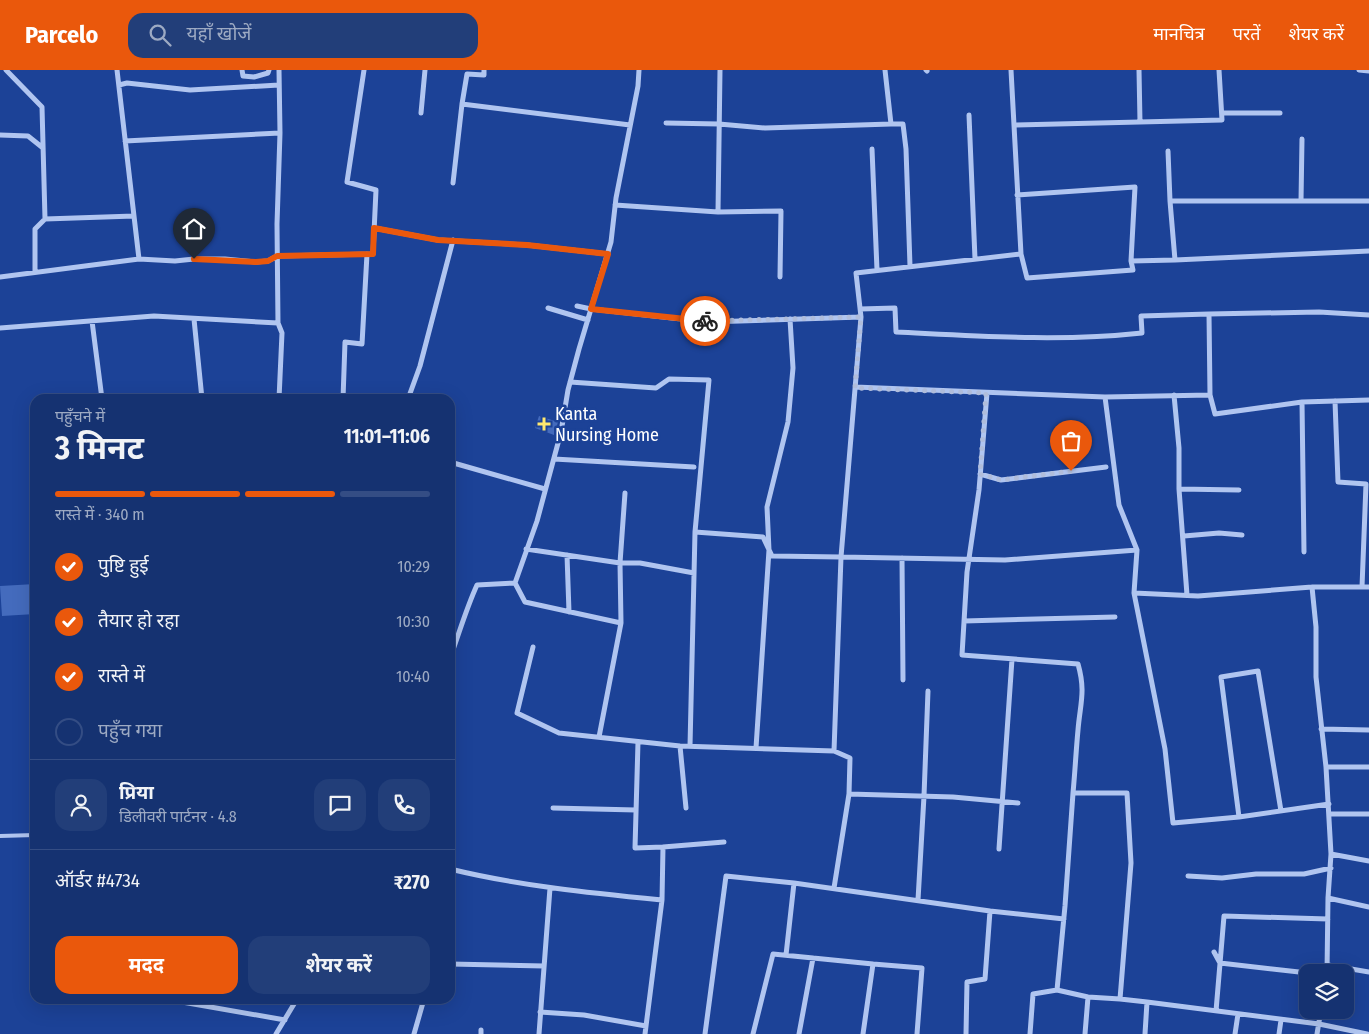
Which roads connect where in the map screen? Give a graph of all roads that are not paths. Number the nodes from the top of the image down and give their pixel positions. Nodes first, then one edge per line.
1 (6, 70) edge
2 (117, 70) edge
3 (242, 70) edge
4 (269, 70) edge
5 (279, 70) edge
6 (364, 70) edge
7 (425, 70) edge
8 (484, 70) edge
9 (639, 70) edge
10 (720, 70) edge
11 (885, 70) edge
12 (1011, 70) edge
13 (1139, 70) edge
14 (1219, 70) edge
15 (1359, 70) edge
16 (1369, 71) edge
17 (119, 85) junction
18 (279, 85) junction
19 (462, 104) junction
20 (421, 113) dead end
21 (1222, 113) junction
22 (1280, 113) dead end
23 (969, 115) dead end
24 (1140, 122) junction
25 (666, 123) dead end
26 (719, 124) junction
27 (891, 124) junction
28 (630, 125) junction
29 (1014, 125) junction
30 (280, 133) junction
31 (0, 135) edge
32 (1302, 139) dead end
33 (126, 141) junction
34 (43, 148) junction
35 (872, 149) dead end
36 (1168, 150) dead end
37 (454, 182) dead end
38 (1018, 195) junction
39 (1170, 201) junction
40 (1301, 201) junction
41 (1369, 201) edge
42 (615, 205) junction
43 (718, 212) junction
44 (134, 216) junction
45 (45, 219) junction
46 (374, 228) junction
47 (453, 240) junction
48 (1369, 251) edge
49 (367, 254) junction
50 (608, 254) junction
51 (1020, 254) junction
52 (277, 256) junction
53 (139, 259) junction
54 (974, 259) junction
55 (1131, 260) junction
56 (1174, 260) junction
57 (910, 266) junction
58 (877, 270) junction
59 (35, 272) junction
60 (0, 276) edge
61 (780, 277) dead end
62 (577, 306) dead end
63 (548, 308) dead end
64 (860, 308) junction
65 (591, 309) junction
66 (1209, 314) junction
67 (1369, 315) edge
68 (861, 317) junction
69 (194, 318) junction
70 (790, 319) junction
71 (588, 320) junction
72 (92, 321) junction
73 (278, 323) junction
74 (0, 328) edge
75 (570, 382) junction
76 (855, 388) junction
77 (986, 393) junction
78 (101, 394) edge
79 (202, 394) edge
80 (279, 394) edge
81 (344, 394) edge
82 (410, 394) edge
83 (1174, 395) junction
84 (1210, 395) junction
85 (1106, 397) junction
86 (1369, 400) edge
87 (1335, 401) junction
88 (1302, 402) junction
89 (554, 458) junction
90 (455, 463) edge
91 (694, 467) dead end
92 (1106, 467) dead end
93 (980, 474) junction
94 (545, 489) junction
95 (1179, 489) junction
96 (1239, 490) dead end
97 (625, 493) dead end
98 (695, 532) junction
99 (1242, 535) dead end
100 (1184, 536) junction
101 (526, 549) junction
102 (769, 550) junction
103 (1137, 550) junction
104 (1304, 552) dead end
105 (567, 555) junction
106 (840, 557) junction
107 (902, 558) junction
108 (969, 560) junction
109 (620, 563) junction
110 (694, 573) junction
111 (516, 583) junction
112 (1312, 587) junction
113 (1362, 587) junction
114 (1369, 587) edge
115 (1134, 593) junction
116 (1188, 595) junction
117 (570, 612) junction
118 (1115, 617) dead end
119 (964, 621) junction
120 (621, 623) junction
121 (455, 645) edge
122 (533, 647) dead end
123 (1012, 659) junction
124 (903, 680) dead end
125 (928, 691) dead end
126 (1321, 729) junction
127 (1369, 730) edge
128 (599, 737) junction
129 (638, 742) junction
130 (680, 746) junction
131 (690, 746) junction
132 (756, 748) junction
133 (834, 750) junction
134 (1326, 766) junction
135 (1369, 766) edge
136 (1073, 793) junction
137 (849, 794) junction
138 (924, 796) junction
139 (1001, 801) junction
140 (1018, 803) dead end
141 (1329, 804) junction
142 (553, 808) dead end
143 (686, 808) dead end
144 (636, 810) junction
145 (1281, 811) junction
146 (1329, 814) junction
147 (1369, 814) edge
148 (1239, 817) junction
149 (30, 835) edge
150 (0, 836) edge
151 (724, 842) dead end
152 (663, 847) junction
153 (999, 849) dead end
154 (1331, 854) junction
155 (1369, 862) edge
156 (1330, 868) junction
157 (455, 870) edge
158 (1188, 876) dead end
159 (794, 883) junction
160 (550, 888) junction
161 (834, 888) junction
162 (1328, 898) junction
163 (662, 900) junction
164 (918, 900) junction
165 (1369, 907) edge
166 (990, 911) junction
167 (1064, 919) junction
168 (1328, 920) junction
169 (1214, 952) dead end
170 (786, 956) junction
171 (813, 958) junction
172 (1220, 963) junction
173 (455, 964) edge
174 (873, 964) junction
175 (1328, 964) edge
176 (544, 966) junction
177 (1354, 969) edge
178 (1369, 972) edge
179 (1299, 973) edge
180 (1057, 990) junction
181 (1088, 997) junction
182 (1120, 999) junction
183 (1147, 1002) junction
184 (194, 1004) edge
185 (294, 1004) edge
186 (423, 1004) edge
187 (1216, 1011) junction
188 (540, 1012) junction
189 (1238, 1014) junction
190 (1320, 1019) edge
191 (285, 1020) junction
192 (1281, 1020) junction
193 (1319, 1024) junction
194 (646, 1026) junction
195 (276, 1034) edge
196 (414, 1034) edge
197 (539, 1034) edge
198 (645, 1034) edge
199 (705, 1034) edge
200 (753, 1034) edge
201 (799, 1034) edge
202 (863, 1034) edge
203 (917, 1034) edge
204 (966, 1034) edge
205 (1030, 1034) edge
206 (1085, 1034) edge
207 (1145, 1034) edge
208 (1235, 1034) edge
209 (1279, 1034) edge
210 (1317, 1034) edge
211 (1367, 1034) edge

1 - 34 street
2 - 17 street
3 - 4 street
5 - 18 street
6 - 46 street
7 - 20 street
8 - 19 street
9 - 28 street
10 - 26 street
11 - 27 street
12 - 29 street
13 - 24 street
14 - 21 street
15 - 16 street
17 - 18 street
17 - 33 street
18 - 30 street
19 - 28 street
19 - 37 street
21 - 22 street
21 - 24 street
23 - 54 street
24 - 29 street
25 - 26 street
26 - 27 street
26 - 43 street
27 - 57 street
28 - 42 street
29 - 38 street
30 - 33 street
30 - 52 street
31 - 34 street
32 - 40 street
33 - 44 street
34 - 45 street
35 - 58 street
36 - 39 street
38 - 51 street
38 - 55 street
39 - 40 street
39 - 56 street
40 - 41 street
42 - 43 street
42 - 50 street
43 - 61 street
44 - 45 street
44 - 53 street
45 - 59 street
46 - 47 street
46 - 49 street
47 - 50 street
47 - 82 street
48 - 56 street
49 - 52 street
49 - 81 street
50 - 65 street
51 - 54 street
51 - 55 street
52 - 53 street
52 - 73 street
53 - 59 street
54 - 57 street
55 - 56 street
57 - 58 street
58 - 64 street
59 - 60 street
62 - 65 street
63 - 71 street
64 - 66 street
64 - 68 street
65 - 70 street
65 - 71 street
66 - 67 street
66 - 84 street
68 - 70 street
68 - 76 street
69 - 72 street
69 - 73 street
69 - 79 street
70 - 102 street
71 - 75 street
72 - 74 street
72 - 78 street
73 - 80 street
75 - 89 street
75 - 98 street
76 - 77 street
76 - 106 street
77 - 85 street
77 - 93 street
83 - 84 street
83 - 85 street
83 - 95 street
84 - 88 street
85 - 103 street
86 - 87 street
87 - 88 street
87 - 113 street
88 - 104 street
89 - 91 street
89 - 94 street
90 - 94 street
92 - 93 street
93 - 108 street
94 - 101 street
95 - 96 street
95 - 100 street
97 - 109 street
98 - 102 street
98 - 110 street
99 - 100 street
100 - 116 street
101 - 105 street
101 - 111 street
102 - 106 street
102 - 132 street
103 - 108 street
103 - 115 street
105 - 109 street
105 - 117 street
106 - 107 street
106 - 133 street
107 - 108 street
107 - 124 street
108 - 119 street
109 - 110 street
109 - 120 street
110 - 131 street
111 - 117 street
111 - 121 street
112 - 113 street
112 - 116 street
112 - 126 street
113 - 114 street
115 - 116 street
115 - 148 street
117 - 120 street
118 - 119 street
119 - 123 street
120 - 128 street
122 - 128 street
123 - 136 street
123 - 139 street
125 - 138 street
126 - 127 street
126 - 134 street
128 - 129 street
129 - 130 street
129 - 144 street
130 - 131 street
130 - 143 street
131 - 132 street
132 - 133 street
133 - 137 street
134 - 135 street
134 - 141 street
136 - 167 street
136 - 182 street
137 - 138 street
137 - 161 street
138 - 139 street
138 - 164 street
139 - 140 street
139 - 153 street
141 - 145 street
141 - 146 street
142 - 144 street
144 - 152 street
145 - 148 street
145 - 148 street
146 - 147 street
146 - 154 street
149 - 150 lane
151 - 152 street
152 - 163 street
154 - 155 street
154 - 156 street
156 - 158 street
156 - 162 street
157 - 160 street
159 - 161 street
159 - 170 street
159 - 199 street
160 - 163 street
160 - 176 street
161 - 164 street
162 - 165 street
162 - 168 street
163 - 194 street
164 - 166 street
166 - 167 street
166 - 204 street
167 - 180 street
168 - 172 street
168 - 175 street
169 - 172 street
170 - 171 street
170 - 200 street
171 - 174 street
171 - 201 street
172 - 179 street
172 - 187 street
173 - 176 street
174 - 202 street
174 - 203 street
176 - 188 street
177 - 178 street
180 - 181 street
180 - 205 street
181 - 182 street
181 - 206 street
182 - 183 street
183 - 187 street
183 - 207 street
184 - 191 street
185 - 191 street
186 - 196 street
187 - 189 street
188 - 194 street
188 - 197 street
189 - 192 street
189 - 208 street
190 - 193 street
191 - 195 street
192 - 193 street
192 - 209 street
193 - 210 street
193 - 211 street
194 - 198 street

